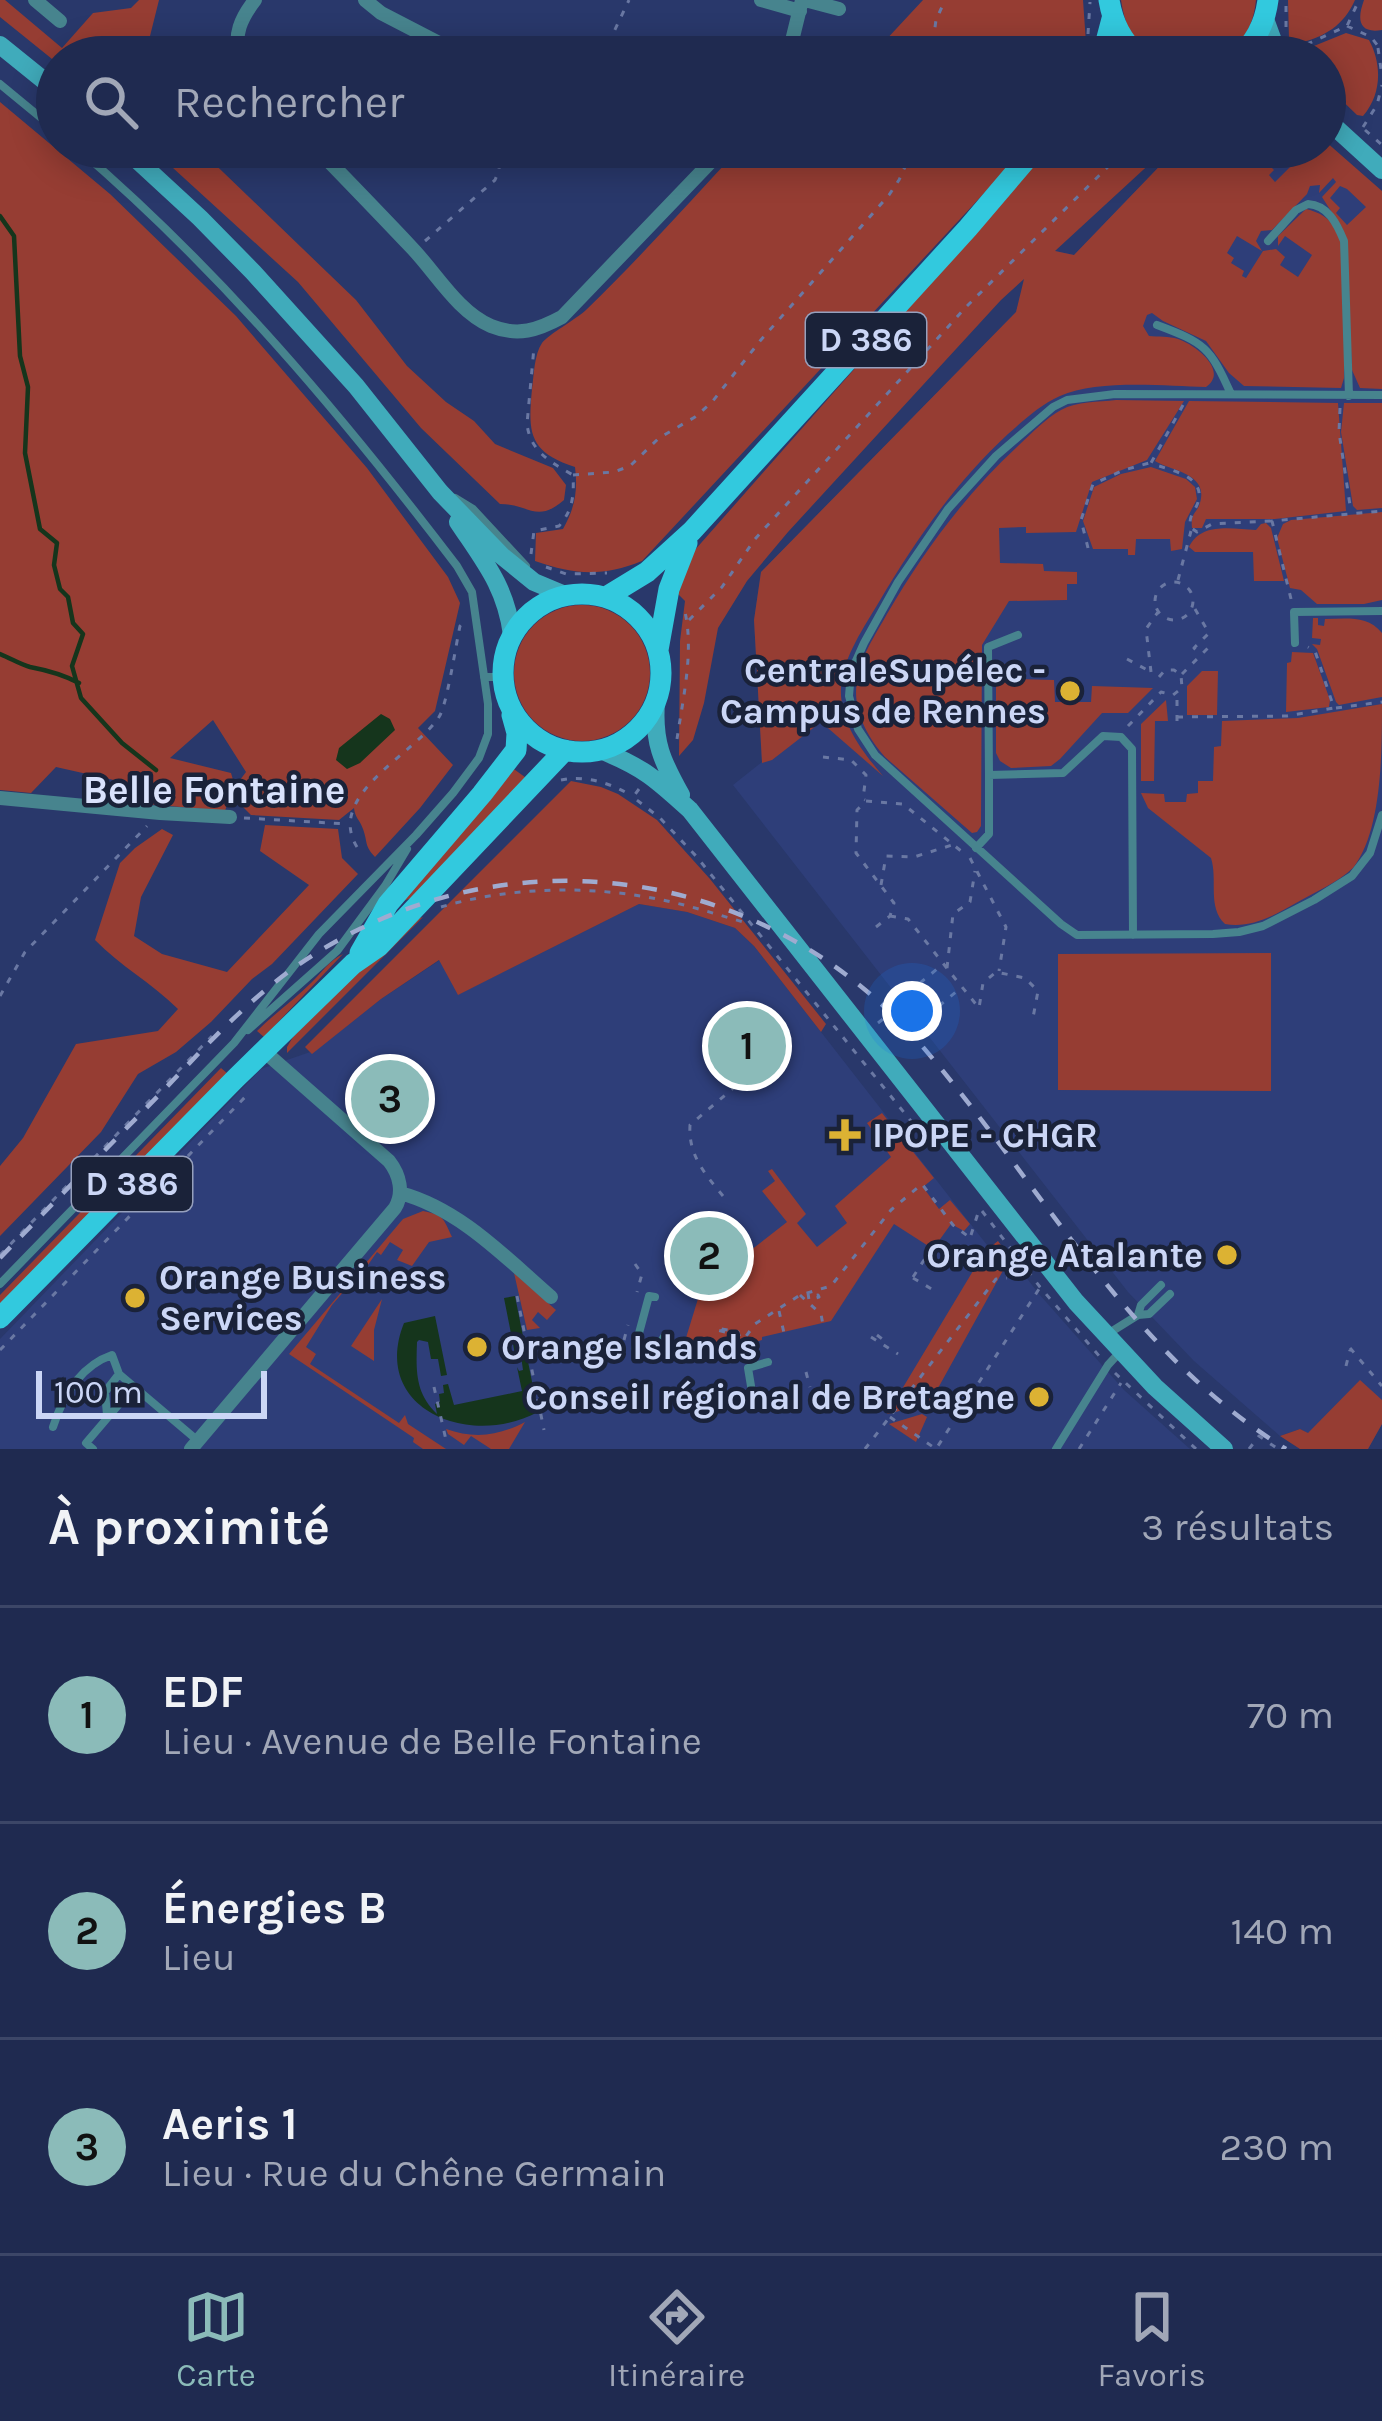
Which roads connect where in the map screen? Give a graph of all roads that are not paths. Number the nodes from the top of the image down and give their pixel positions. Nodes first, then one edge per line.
1 (35, 0) edge
2 (255, 0) edge
3 (365, 0) edge
4 (761, 0) edge
5 (802, 4) edge
6 (839, 9) dead end
7 (60, 21) dead end
8 (238, 36) edge
9 (425, 36) edge
10 (794, 36) edge
11 (0, 45) edge
12 (36, 74) edge
13 (0, 84) edge
14 (36, 113) edge
15 (1346, 137) edge
16 (101, 168) edge
17 (145, 168) edge
18 (335, 168) edge
19 (705, 168) edge
20 (1019, 168) edge
21 (1382, 170) edge
22 (1268, 241) dead end
23 (1157, 325) dead end
24 (1231, 394) junction
25 (1382, 395) edge
26 (1346, 396) junction
27 (440, 492) junction
28 (692, 531) junction
29 (565, 596) junction
30 (606, 597) junction
31 (1382, 611) edge
32 (512, 635) junction
33 (1018, 635) dead end
34 (1295, 644) road end
35 (658, 650) junction
36 (498, 684) junction
37 (656, 702) junction
38 (565, 750) junction
39 (600, 750) junction
40 (657, 768) junction
41 (988, 775) junction
42 (0, 798) edge
43 (1382, 815) edge
44 (230, 817) road end
45 (414, 837) junction
46 (977, 848) junction
47 (1133, 935) junction
48 (353, 964) junction
49 (234, 1043) junction
50 (265, 1052) junction
51 (400, 1193) junction
52 (0, 1284) edge
53 (1161, 1285) dead end
54 (1170, 1294) dead end
55 (551, 1297) dead end
56 (655, 1297) dead end
57 (1138, 1315) junction
58 (0, 1318) edge
59 (665, 1335) dead end
60 (1106, 1336) junction
61 (635, 1348) dead end
62 (1120, 1352) junction
63 (651, 1359) dead end
64 (768, 1362) dead end
65 (119, 1374) junction
66 (753, 1398) dead end
67 (121, 1402) dead end
68 (107, 1418) junction
69 (53, 1427) dead end
70 (195, 1445) edge
71 (93, 1449) edge
72 (1056, 1449) edge
73 (1224, 1449) edge

1 - 7 street
2 - 8 street
3 - 9 street
4 - 5 street
5 - 6 street
5 - 10 street
11 - 12 main road
13 - 14 lane
15 - 21 main road
16 - 36 lane
17 - 27 main road
18 - 19 street
20 - 28 main road, D 386
22 - 26 lane
23 - 24 lane
24 - 26 lane
24 - 46 lane
25 - 26 lane
27 - 29 main road
27 - 32 main road
28 - 30 main road
28 - 35 main road
29 - 30 main road
29 - 32 main road
30 - 35 main road
31 - 34 lane
32 - 36 main road
33 - 41 lane
35 - 37 main road
36 - 38 main road
36 - 45 lane
36 - 48 main road, D 386
37 - 39 main road
37 - 40 main road
38 - 39 main road
38 - 48 main road, D 386
39 - 40 main road
40 - 60 main road
41 - 46 lane
41 - 47 lane
42 - 44 street
43 - 47 lane
45 - 49 lane
45 - 49 lane
46 - 47 lane
48 - 50 main road, D 386
49 - 52 lane
50 - 51 street
50 - 58 main road, D 386
51 - 55 street
51 - 70 street
53 - 57 lane
54 - 57 lane
56 - 61 lane
57 - 60 lane
59 - 63 lane
60 - 62 main road
62 - 72 lane
62 - 73 main road
64 - 66 lane
65 - 68 lane
65 - 69 lane
65 - 70 lane
67 - 68 lane
68 - 71 lane

